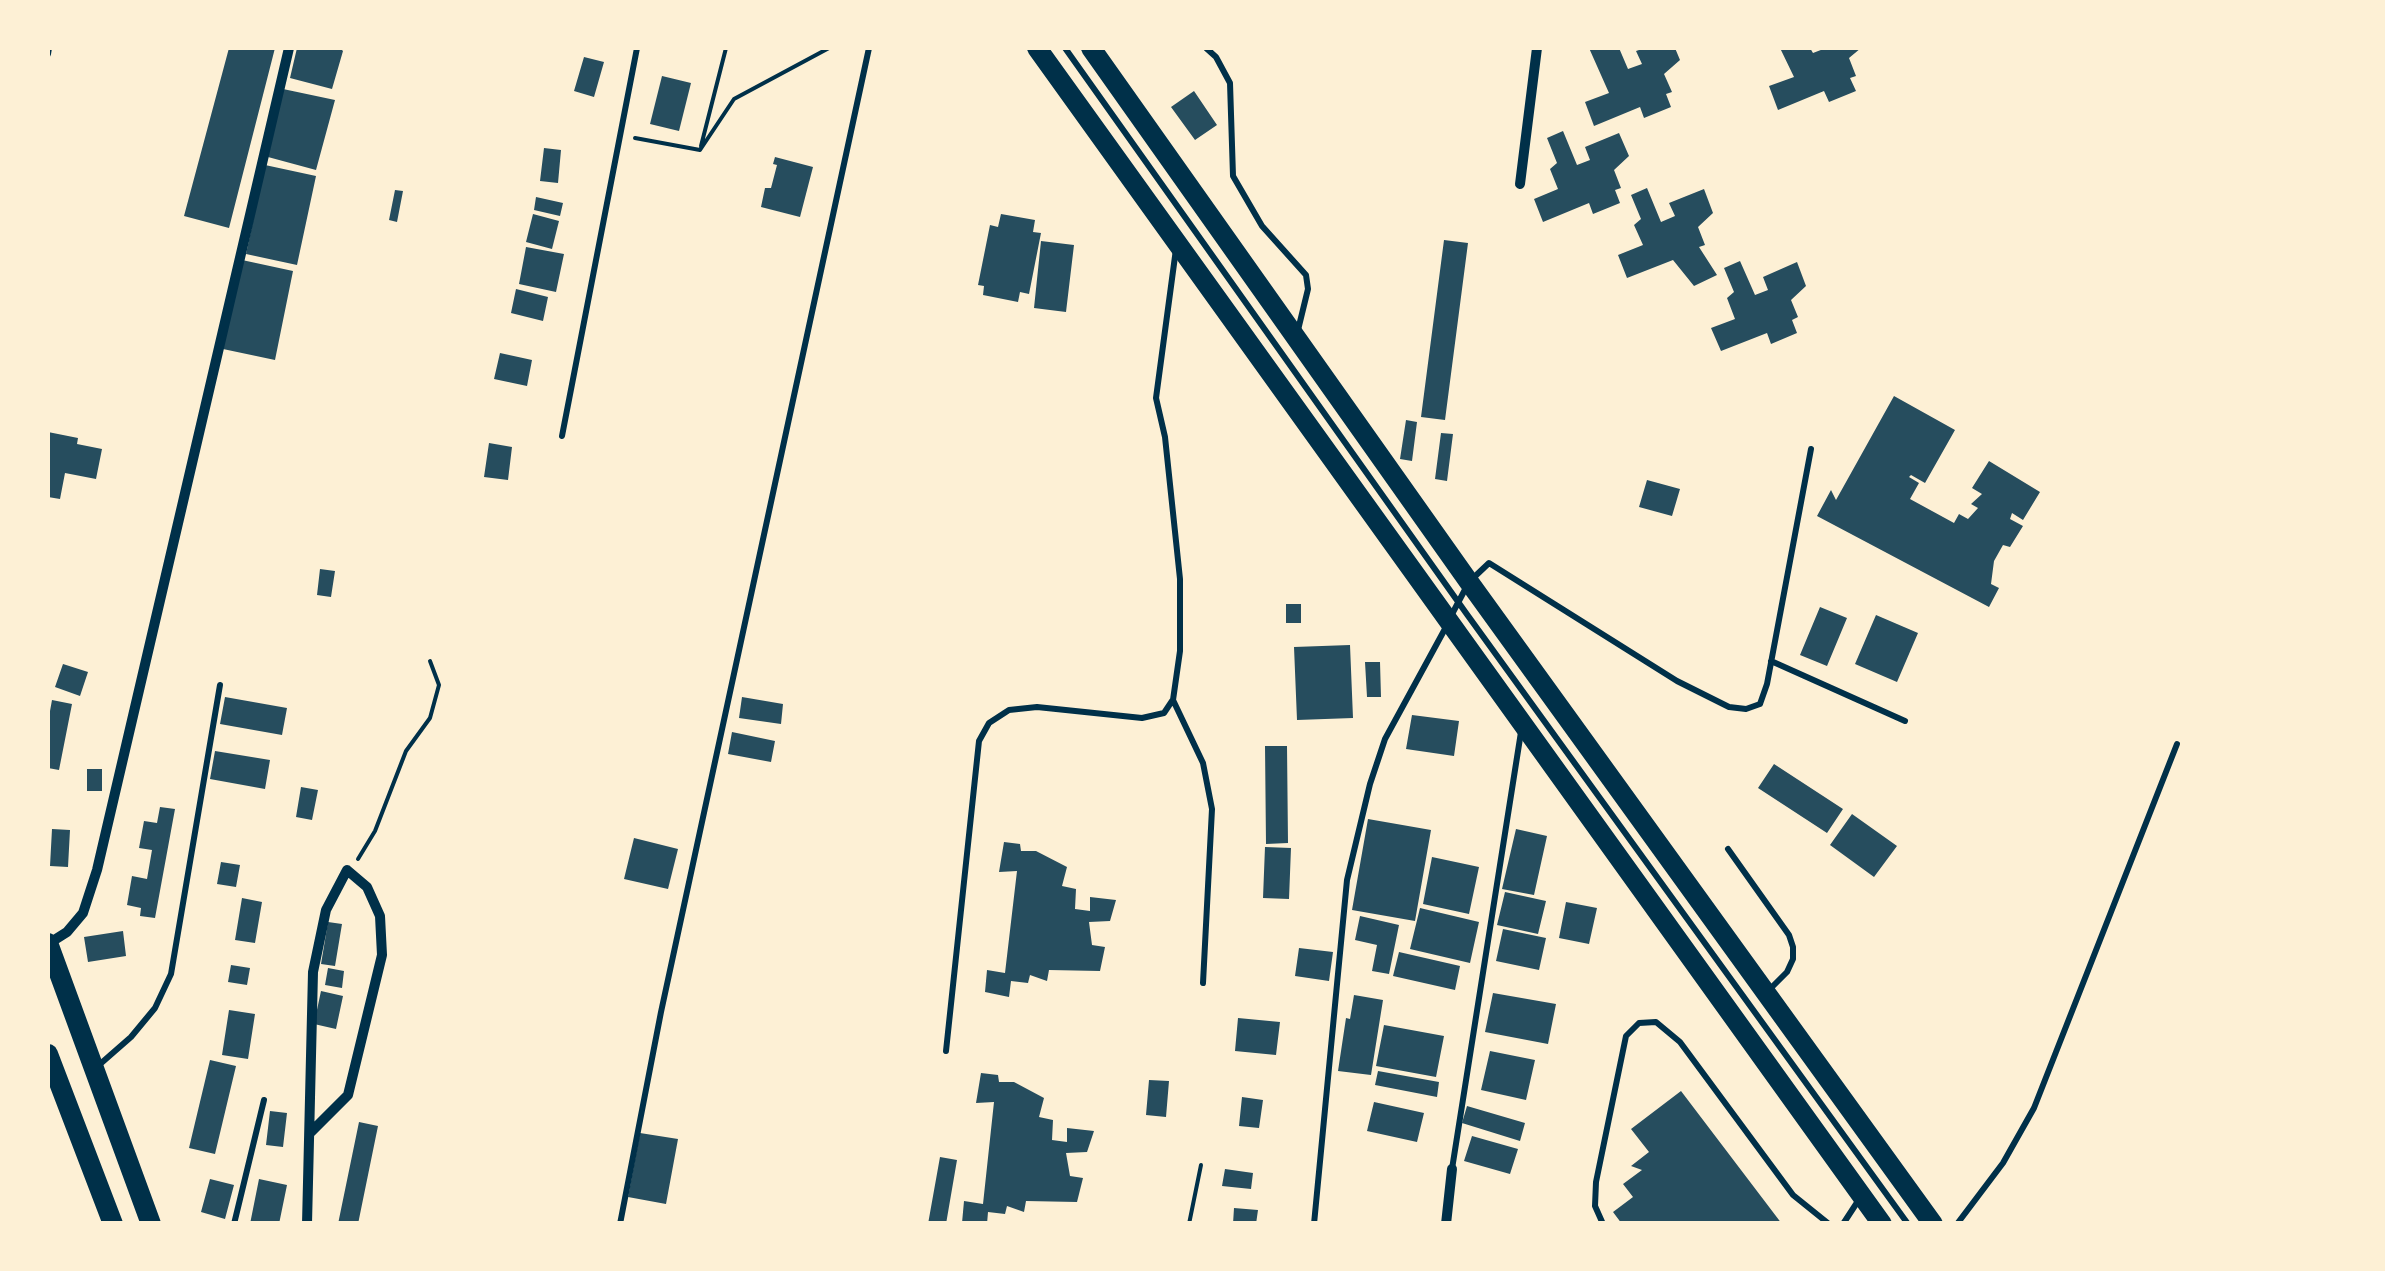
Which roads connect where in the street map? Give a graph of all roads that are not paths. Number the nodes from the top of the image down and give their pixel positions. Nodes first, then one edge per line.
1 (289, 48) edge
2 (637, 48) edge
3 (868, 48) edge
4 (1037, 48) edge
5 (1064, 48) edge
6 (1092, 48) edge
7 (1206, 48) edge
8 (1536, 48) edge
9 (1520, 184) dead end
10 (1176, 242) junction
11 (1296, 336) junction
12 (562, 436) dead end
13 (1811, 449) dead end
14 (1463, 591) junction
15 (1448, 622) junction
16 (1771, 661) junction
17 (220, 685) dead end
18 (1173, 700) junction
19 (1905, 722) dead end
20 (1522, 726) junction
21 (2177, 744) dead end
22 (1728, 849) dead end
23 (48, 944) edge
24 (1203, 983) dead end
25 (1766, 994) junction
26 (946, 1051) dead end
27 (48, 1054) edge
28 (94, 1069) junction
29 (264, 1100) dead end
30 (310, 1132) junction
31 (1452, 1169) joint
32 (1862, 1195) junction
33 (113, 1224) edge
34 (151, 1224) edge
35 (234, 1224) edge
36 (307, 1224) edge
37 (620, 1224) edge
38 (1314, 1224) edge
39 (1446, 1224) edge
40 (1603, 1224) edge
41 (1829, 1224) edge
42 (1843, 1224) edge
43 (1882, 1224) edge
44 (1908, 1224) edge
45 (1933, 1224) edge
46 (1957, 1224) edge

1 - 23 street
2 - 12 lane
3 - 37 lane
4 - 10 main road
5 - 14 lane
6 - 11 main road
7 - 11 lane
8 - 9 street
10 - 15 main road
10 - 18 lane
11 - 14 main road
13 - 16 lane
14 - 15 lane
14 - 16 lane
14 - 25 main road
14 - 44 lane
15 - 20 main road
15 - 38 lane
16 - 19 lane
17 - 28 lane
18 - 24 lane
18 - 26 lane
20 - 31 lane
20 - 32 main road
21 - 46 lane
22 - 25 lane
23 - 28 main road
25 - 45 main road
27 - 33 main road
28 - 34 main road
29 - 35 lane
30 - 30 street
30 - 36 street
31 - 39 street
32 - 42 lane
32 - 43 main road
40 - 41 lane

